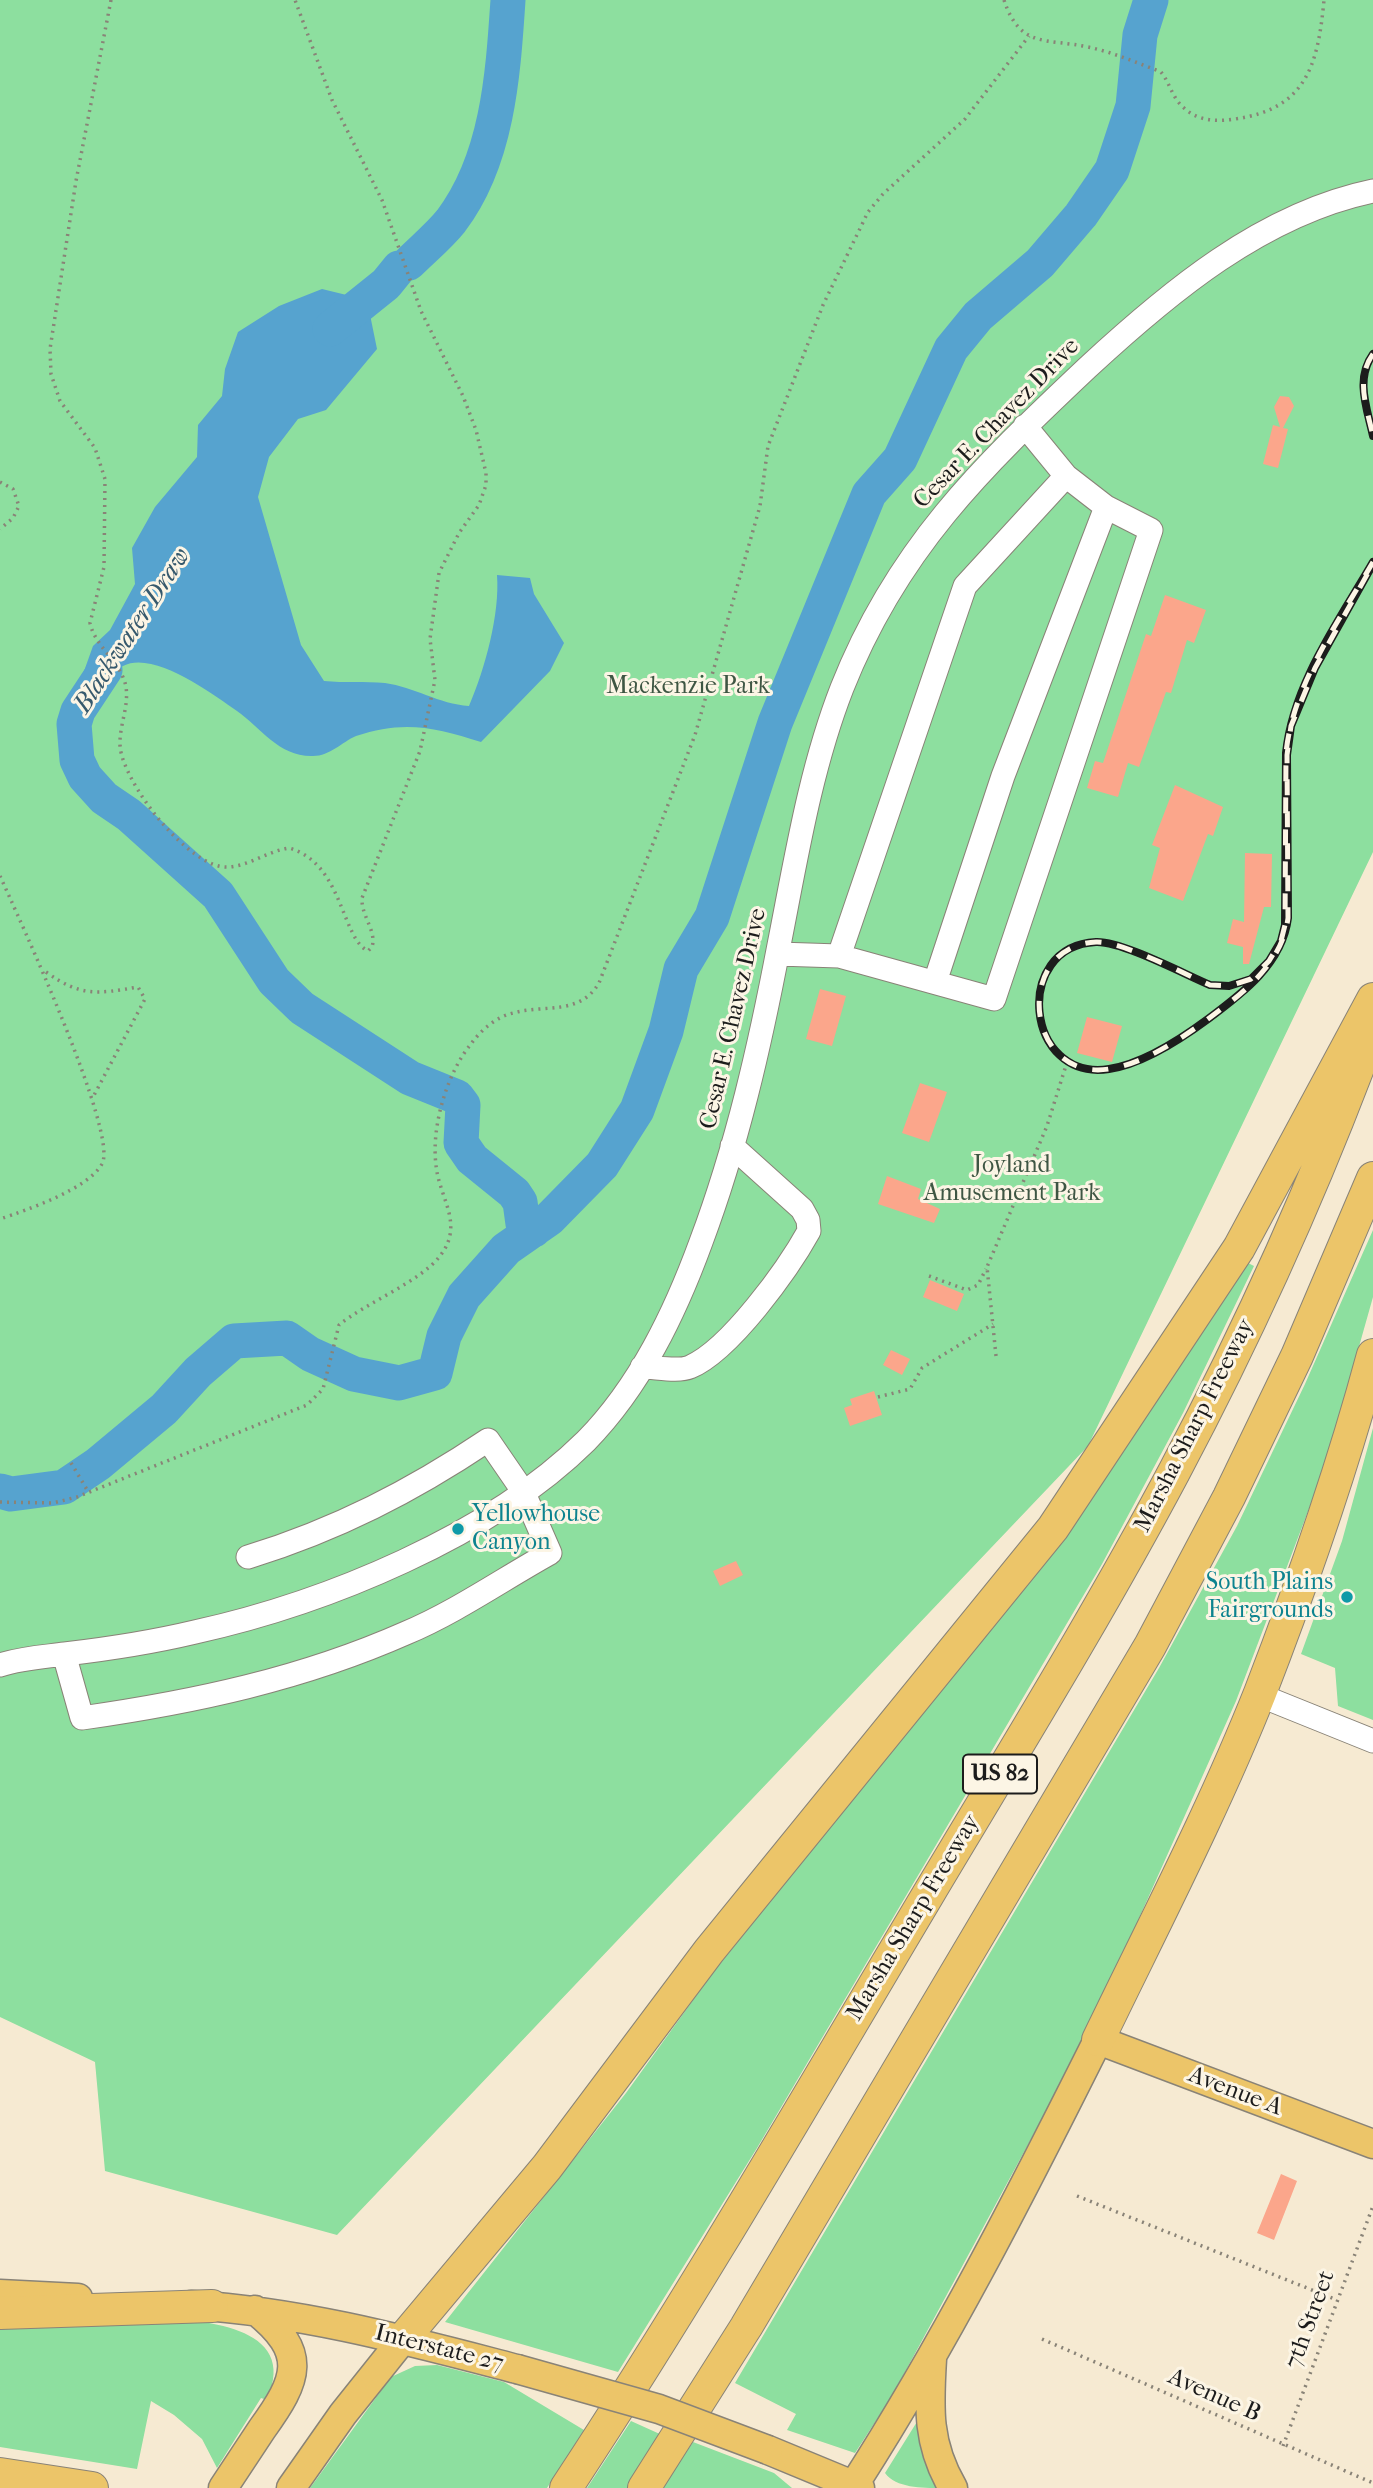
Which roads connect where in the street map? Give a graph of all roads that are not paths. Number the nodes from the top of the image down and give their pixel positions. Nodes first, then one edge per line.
1 (1373, 191) edge
2 (1025, 426) junction
3 (1066, 475) junction
4 (1106, 507) junction
5 (778, 954) junction
6 (839, 956) junction
7 (936, 982) junction
8 (1373, 999) edge
9 (1373, 1028) edge
10 (732, 1146) junction
11 (1373, 1178) edge
12 (1373, 1355) edge
13 (642, 1367) junction
14 (523, 1491) junction
15 (248, 1557) dead end
16 (64, 1654) junction
17 (0, 1665) edge
18 (1259, 1695) junction
19 (1373, 1741) edge
20 (1098, 2040) junction
21 (1373, 2144) edge
22 (0, 2294) edge
23 (212, 2306) junction
24 (255, 2310) junction
25 (0, 2313) edge
26 (403, 2339) junction
27 (932, 2353) junction
28 (0, 2474) edge
29 (855, 2487) edge
30 (92, 2488) edge
31 (223, 2488) edge
32 (291, 2488) edge
33 (566, 2488) edge
34 (644, 2488) edge
35 (953, 2488) edge

1 - 2 street, Cesar E. Chavez Drive
2 - 3 street
2 - 5 street, Cesar E. Chavez Drive
3 - 4 street
3 - 6 street
4 - 7 street
4 - 7 street
5 - 6 street
5 - 10 street, Cesar E. Chavez Drive
6 - 7 street
8 - 26 highway
9 - 33 highway, Marsha Sharp Freeway / US 82
10 - 13 street, Cesar E. Chavez Drive
10 - 13 street
11 - 34 highway, US 82
12 - 18 highway
13 - 14 street, Cesar E. Chavez Drive
14 - 15 street
14 - 16 street, Cesar E. Chavez Drive
14 - 16 street
16 - 17 street, Cesar E. Chavez Drive
18 - 19 street
18 - 20 highway
20 - 21 main road, Avenue A
20 - 27 main road
22 - 23 main road, Interstate 27
23 - 24 main road, Interstate 27
23 - 25 highway
24 - 26 main road, Interstate 27
24 - 31 main road
26 - 29 main road, Interstate 27, bridge
26 - 32 main road
27 - 29 main road
27 - 35 main road
28 - 30 highway

